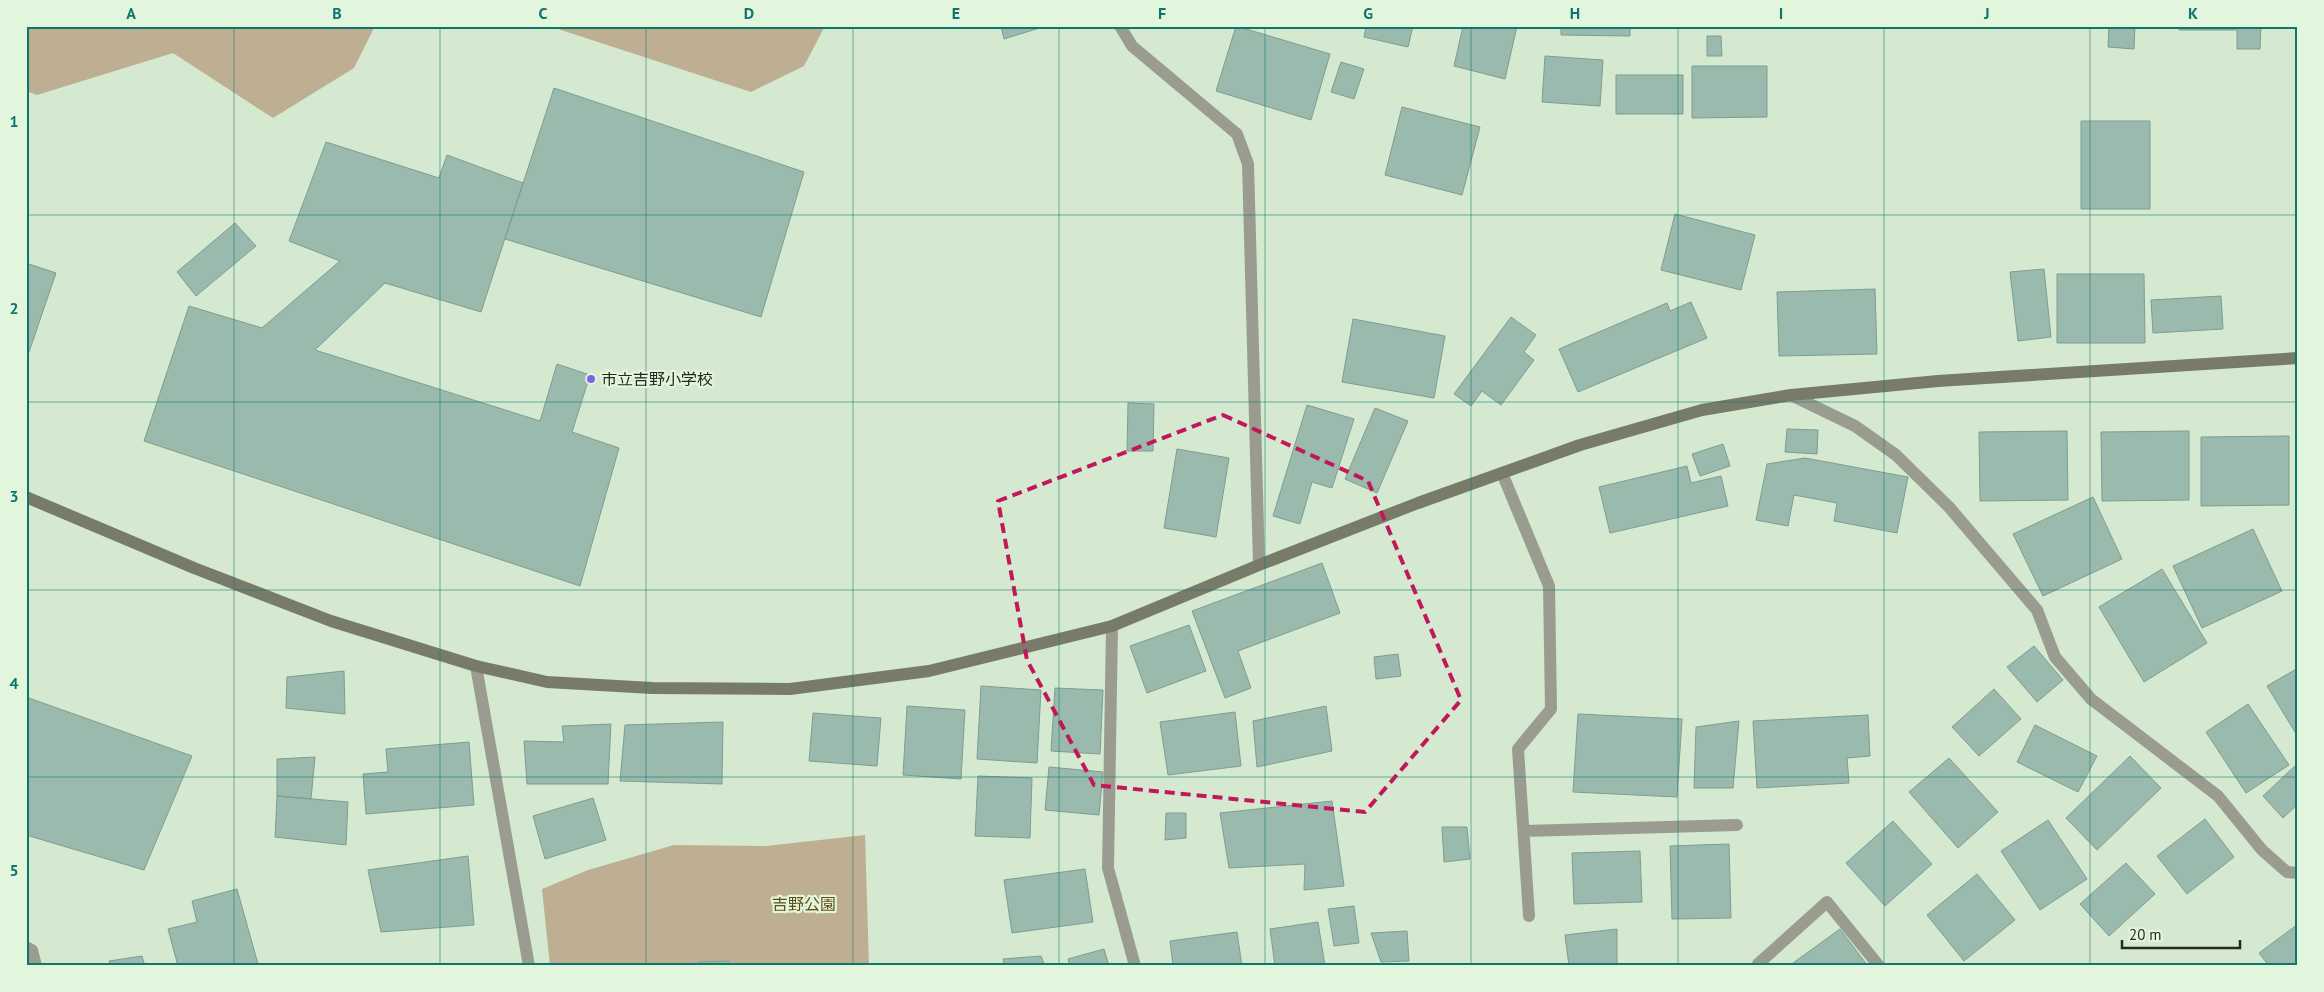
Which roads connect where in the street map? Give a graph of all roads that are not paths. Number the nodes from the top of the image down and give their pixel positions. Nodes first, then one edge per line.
1 (1120, 26) edge
2 (2298, 358) edge
3 (1791, 395) junction
4 (1502, 474) junction
5 (26, 497) edge
6 (1259, 565) junction
7 (1112, 626) junction
8 (476, 666) junction
9 (1737, 825) dead end
10 (1524, 831) junction
11 (2298, 873) edge
12 (1529, 916) dead end
13 (26, 947) edge
14 (1758, 964) dead end
15 (36, 966) edge
16 (528, 966) edge
17 (1136, 966) edge
18 (1879, 966) edge

1 - 6 street
2 - 3 street
3 - 4 street
3 - 11 street
4 - 6 street
4 - 10 street
5 - 8 street
6 - 7 street
7 - 8 street
7 - 17 street
8 - 16 street
9 - 10 street
10 - 12 street
13 - 15 street
14 - 18 street

